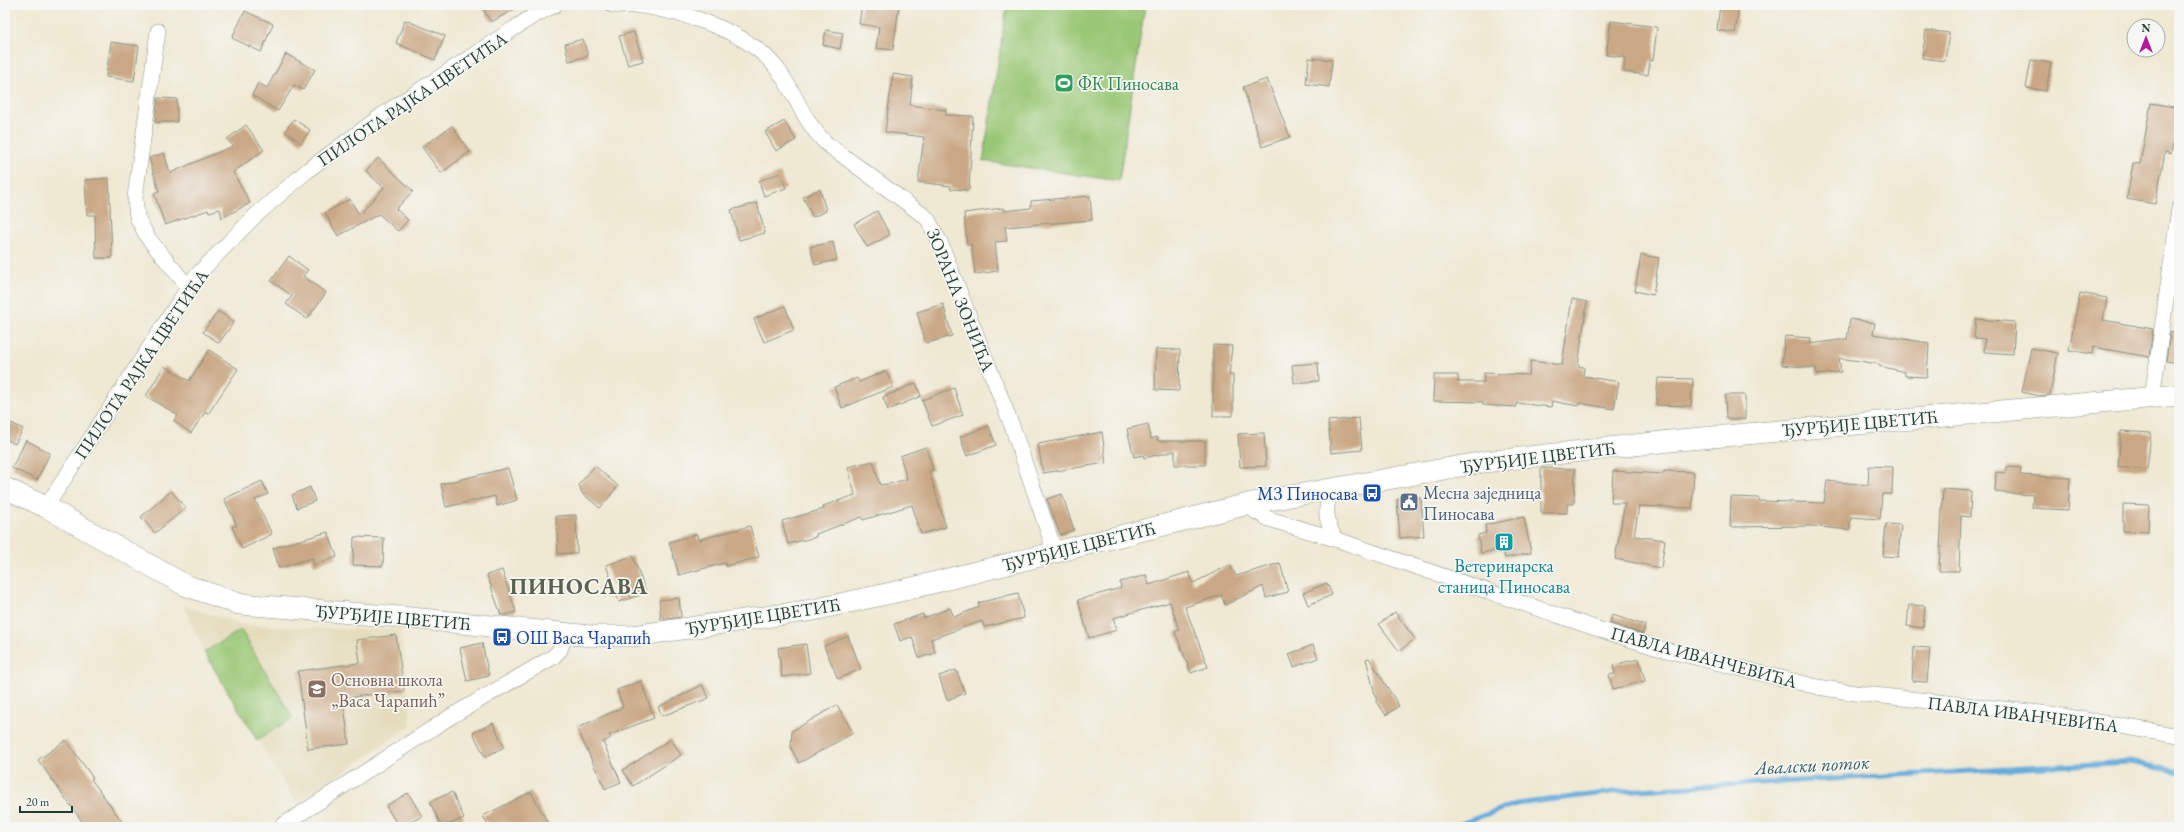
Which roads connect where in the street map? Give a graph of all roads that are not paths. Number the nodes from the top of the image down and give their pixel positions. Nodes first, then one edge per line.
1 (555, 5) edge
2 (612, 5) edge
3 (647, 6) edge
4 (529, 11) edge
5 (158, 31) dead end
6 (2179, 209) edge
7 (188, 287) junction
8 (2179, 395) edge
9 (2152, 398) junction
10 (5, 488) edge
11 (1331, 489) junction
12 (1252, 503) junction
13 (46, 507) junction
14 (1335, 539) junction
15 (1055, 552) junction
16 (565, 634) junction
17 (2179, 736) edge
18 (280, 827) edge

1 - 4 street, ПИЛОТА РАЈКА ЦВЕТИЋА
2 - 3 street, ЗОРАНА ЗОНИЋА
3 - 15 street, ЗОРАНА ЗОНИЋА
4 - 7 street, ПИЛОТА РАЈКА ЦВЕТИЋА
5 - 7 street
6 - 9 street
7 - 13 street, ПИЛОТА РАЈКА ЦВЕТИЋА
8 - 9 street, ЂУРЂИЈЕ ЦВЕТИЋ
9 - 11 street, ЂУРЂИЈЕ ЦВЕТИЋ
10 - 13 street, ЂУРЂИЈЕ ЦВЕТИЋ
11 - 12 street, ЂУРЂИЈЕ ЦВЕТИЋ
11 - 14 street
12 - 14 street, ПАВЛА ИВАНЧЕВИЋА
12 - 15 street, ЂУРЂИЈЕ ЦВЕТИЋ
13 - 16 street, ЂУРЂИЈЕ ЦВЕТИЋ
14 - 17 street, ПАВЛА ИВАНЧЕВИЋА
15 - 16 street, ЂУРЂИЈЕ ЦВЕТИЋ
16 - 18 street

